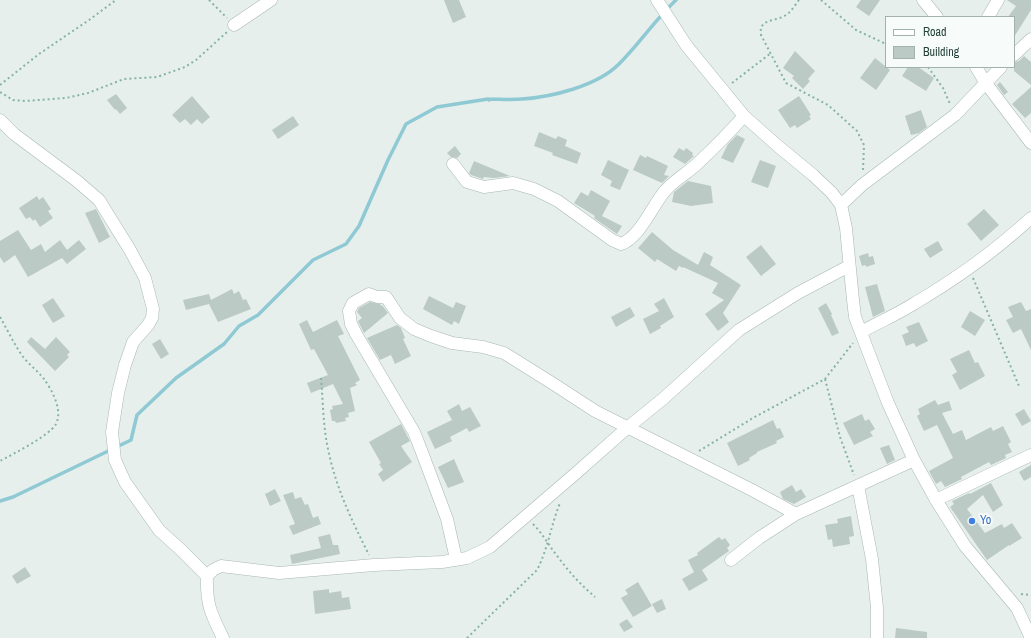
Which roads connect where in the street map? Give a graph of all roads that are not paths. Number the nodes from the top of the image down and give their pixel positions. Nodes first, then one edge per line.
1 (271, 0) edge
2 (657, 0) edge
3 (923, 0) edge
4 (998, 0) edge
5 (936, 16) edge
6 (989, 16) edge
7 (234, 25) road end
8 (1031, 39) edge
9 (1015, 54) edge
10 (977, 68) edge
11 (1000, 68) edge
12 (985, 82) junction
13 (744, 116) junction
14 (0, 120) edge
15 (1031, 143) edge
16 (453, 164) dead end
17 (841, 205) junction
18 (1031, 218) edge
19 (849, 266) junction
20 (861, 332) junction
21 (627, 428) junction
22 (1031, 455) edge
23 (914, 460) junction
24 (858, 486) junction
25 (936, 500) junction
26 (796, 514) junction
27 (456, 559) junction
28 (731, 560) dead end
29 (207, 576) junction
30 (1026, 619) edge
31 (223, 638) edge
32 (877, 638) edge
33 (1031, 638) edge

1 - 7 street
2 - 13 street
3 - 5 street
4 - 6 street
8 - 9 street
10 - 12 street
11 - 12 street
12 - 15 street
12 - 17 street
13 - 16 street
13 - 17 street
14 - 29 street
17 - 19 street
18 - 20 street
19 - 20 street
19 - 21 street
20 - 23 street
21 - 26 street
21 - 27 street
21 - 27 street
22 - 25 street
23 - 24 street
23 - 25 street
24 - 26 street
24 - 32 street
25 - 30 street
26 - 28 street
27 - 29 street
29 - 31 street
30 - 33 street

